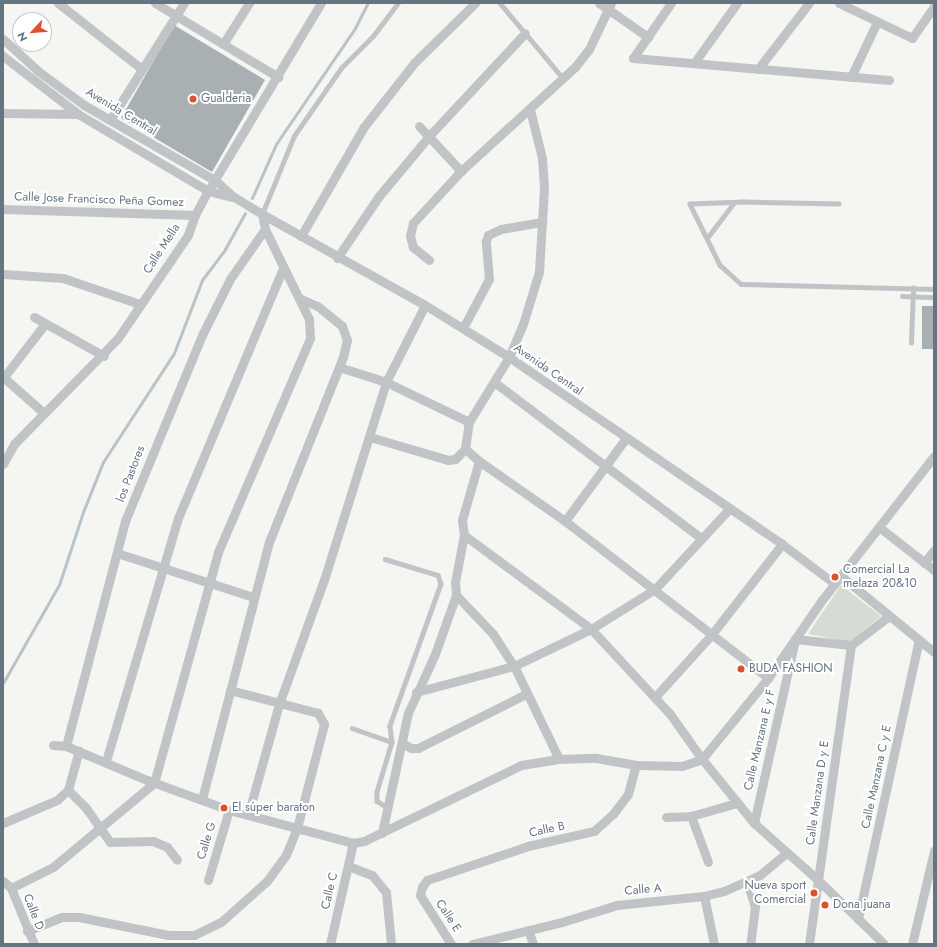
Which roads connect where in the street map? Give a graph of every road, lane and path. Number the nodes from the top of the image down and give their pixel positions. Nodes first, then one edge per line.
1 (58, 3) edge
2 (155, 3) edge
3 (184, 3) edge
4 (249, 3) edge
5 (321, 3) edge
6 (398, 3) edge
7 (475, 3) edge
8 (500, 3) edge
9 (671, 3) edge
10 (737, 3) edge
11 (809, 3) edge
12 (839, 3) edge
13 (606, 5) edge
14 (858, 7) edge
15 (934, 7) edge
16 (175, 16) junction
17 (878, 22) junction
18 (525, 33) junction
19 (648, 37) junction
20 (3, 39) edge
21 (222, 44) junction
22 (3, 56) edge
23 (694, 64) junction
24 (758, 69) junction
25 (142, 70) junction
26 (278, 77) junction
27 (851, 77) junction
28 (563, 78) junction
29 (889, 80) dead end
30 (530, 110) junction
31 (3, 113) edge
32 (78, 114) junction
33 (110, 120) junction
34 (419, 126) dead end
35 (430, 135) junction
36 (462, 171) junction
37 (216, 181) junction
38 (208, 191) junction
39 (234, 197) junction
40 (734, 204) junction
41 (839, 204) dead end
42 (3, 209) edge
43 (262, 214) junction
44 (195, 215) junction
45 (542, 222) junction
46 (265, 229) junction
47 (302, 236) junction
48 (706, 238) junction
49 (337, 258) junction
50 (429, 260) dead end
51 (283, 268) junction
52 (3, 274) edge
53 (913, 288) junction
54 (934, 289) edge
55 (902, 296) dead end
56 (912, 296) junction
57 (934, 297) edge
58 (301, 299) junction
59 (140, 304) junction
60 (425, 305) junction
61 (34, 317) dead end
62 (44, 325) junction
63 (463, 328) junction
64 (912, 343) dead end
65 (104, 356) junction
66 (509, 357) junction
67 (339, 367) junction
68 (3, 377) edge
69 (386, 382) junction
70 (494, 382) junction
71 (44, 413) junction
72 (469, 422) junction
73 (370, 437) junction
74 (626, 438) junction
75 (465, 449) junction
76 (934, 456) edge
77 (479, 461) junction
78 (3, 464) edge
79 (606, 468) junction
80 (730, 508) junction
81 (565, 521) junction
82 (879, 527) junction
83 (464, 535) junction
84 (701, 538) junction
85 (782, 544) junction
86 (934, 550) edge
87 (117, 553) junction
88 (385, 559) dead end
89 (924, 563) junction
90 (161, 569) junction
91 (934, 570) edge
92 (841, 576) junction
93 (208, 582) junction
94 (835, 584) junction
95 (655, 589) junction
96 (456, 595) junction
97 (253, 597) junction
98 (889, 616) junction
99 (592, 629) junction
100 (712, 634) junction
101 (795, 639) junction
102 (919, 640) junction
103 (852, 645) junction
104 (934, 652) edge
105 (514, 666) junction
106 (768, 678) junction
107 (230, 690) junction
108 (416, 692) junction
109 (526, 694) junction
110 (656, 696) junction
111 (279, 704) junction
112 (352, 728) dead end
113 (392, 742) junction
114 (402, 743) junction
115 (53, 745) dead end
116 (66, 746) junction
117 (79, 750) junction
118 (560, 759) junction
119 (702, 759) junction
120 (106, 761) junction
121 (636, 764) junction
122 (154, 783) junction
123 (68, 790) junction
124 (202, 799) junction
125 (737, 803) junction
126 (388, 808) junction
127 (229, 810) junction
128 (248, 815) junction
129 (666, 816) dead end
130 (691, 816) junction
131 (3, 823) edge
132 (754, 823) junction
133 (297, 828) junction
134 (100, 829) junction
135 (382, 833) junction
136 (353, 843) junction
137 (934, 851) edge
138 (786, 853) junction
139 (177, 860) dead end
140 (708, 862) dead end
141 (348, 866) junction
142 (817, 879) junction
143 (208, 880) dead end
144 (428, 880) joint
145 (3, 881) edge
146 (747, 882) junction
147 (12, 888) junction
148 (704, 896) junction
149 (858, 919) junction
150 (528, 930) junction
151 (27, 931) junction
152 (169, 940) edge
153 (34, 944) edge
154 (330, 944) edge
155 (391, 944) edge
156 (451, 944) edge
157 (472, 944) edge
158 (533, 944) edge
159 (714, 944) edge
160 (750, 944) edge
161 (809, 944) edge
162 (884, 944) edge
163 (912, 944) edge

1 - 25 street
2 - 16 street
3 - 16 street
4 - 21 street
5 - 26 street, Calle Mella
6 - 43 lane
7 - 47 street
8 - 18 lane
9 - 19 street
10 - 23 street
11 - 24 street
12 - 14 street
13 - 19 street
13 - 28 street
14 - 17 street
15 - 17 street
16 - 21 street
16 - 25 street
17 - 27 street
18 - 28 lane
18 - 35 street
19 - 23 street
20 - 33 street, Avenida Central
21 - 26 street
22 - 32 street, Avenida Central
23 - 24 street
24 - 27 street
25 - 33 street
26 - 37 street, Calle Mella
27 - 29 street
28 - 30 street
30 - 36 street
30 - 45 street
31 - 32 street
32 - 38 street, Avenida Central
33 - 37 street, Avenida Central
34 - 35 street
35 - 36 street
35 - 49 street
36 - 50 street
37 - 38 street, Calle Mella
37 - 39 street, Avenida Central
38 - 39 street, Avenida Central
38 - 44 street, Calle Mella
39 - 43 street, Avenida Central
40 - 41 lane
40 - 48 lane
40 - 48 lane
42 - 44 street, Calle Jose Francisco Peña Gomez
43 - 46 street
43 - 47 street, Avenida Central
44 - 59 street, Calle Mella
45 - 63 street
45 - 66 street
46 - 51 street
46 - 87 street, los Pastores
47 - 49 street, Avenida Central
48 - 53 lane
49 - 60 street, Avenida Central
51 - 58 street
51 - 90 street
52 - 59 street
53 - 54 lane
53 - 56 lane
55 - 56 lane
56 - 57 lane
56 - 64 lane
58 - 67 street
58 - 93 street
59 - 65 street, Calle Mella
60 - 63 street, Avenida Central
60 - 69 street
61 - 62 street
62 - 65 street
62 - 68 street
63 - 66 street, Avenida Central
65 - 71 street, Calle Mella
66 - 70 street
66 - 74 street, Avenida Central
67 - 69 street
67 - 97 street
68 - 71 street
69 - 72 street
69 - 73 street
70 - 72 street
70 - 79 street
71 - 78 street, Calle Mella
72 - 75 street
73 - 75 street
73 - 111 street
74 - 79 street
74 - 80 street, Avenida Central
75 - 77 street
76 - 82 street
77 - 81 street
77 - 83 street
79 - 81 street
79 - 84 street
80 - 84 street
80 - 85 street, Avenida Central
81 - 95 street
82 - 89 street
82 - 92 street
83 - 96 street
83 - 99 street
84 - 95 street
85 - 94 street, Avenida Central
85 - 100 street
86 - 89 street
87 - 90 street
87 - 116 street, los Pastores
88 - 113 lane
89 - 91 street
90 - 93 street
90 - 120 street
92 - 94 street
92 - 98 street
93 - 97 street
93 - 122 street
94 - 101 street
95 - 99 street
95 - 100 street
96 - 105 street
96 - 108 street
97 - 107 street
98 - 102 street
98 - 103 street
99 - 105 street
99 - 110 street
100 - 106 street
100 - 110 street
101 - 103 street
101 - 106 street
101 - 132 street, Calle Manzana E y F
102 - 104 street
102 - 149 street, Calle Manzana C y E
103 - 142 street, Calle Manzana D y E
105 - 108 street
105 - 109 street
106 - 119 street
107 - 111 street
107 - 124 street
108 - 114 street
109 - 114 street
109 - 118 street
110 - 119 street
111 - 128 street
111 - 133 street
112 - 113 lane
113 - 126 lane
114 - 126 street
115 - 116 street
116 - 117 street
117 - 120 street
117 - 123 street
118 - 121 street
118 - 135 street
119 - 121 street
119 - 125 street
120 - 122 street
121 - 144 street, Calle B
122 - 124 street
122 - 134 street
123 - 131 street
123 - 134 street
124 - 127 street
125 - 130 street
125 - 132 street
126 - 135 street
127 - 128 street
127 - 143 street, Calle G
128 - 133 street
129 - 130 street
130 - 140 street
132 - 138 street
133 - 136 street
133 - 152 street
134 - 139 street
134 - 147 street
135 - 136 street
136 - 141 street, Calle C
137 - 163 street
138 - 142 street
138 - 146 street, Calle A
141 - 154 street, Calle C
141 - 155 street
142 - 149 street
142 - 161 street, Calle Manzana D y E
144 - 156 street, Calle E
145 - 147 street
146 - 148 street, Calle A
146 - 160 street
147 - 151 street, Calle D
148 - 150 street, Calle A
148 - 159 street
149 - 162 street
150 - 157 street, Calle A
150 - 158 street
151 - 152 street
151 - 153 street, Calle D

